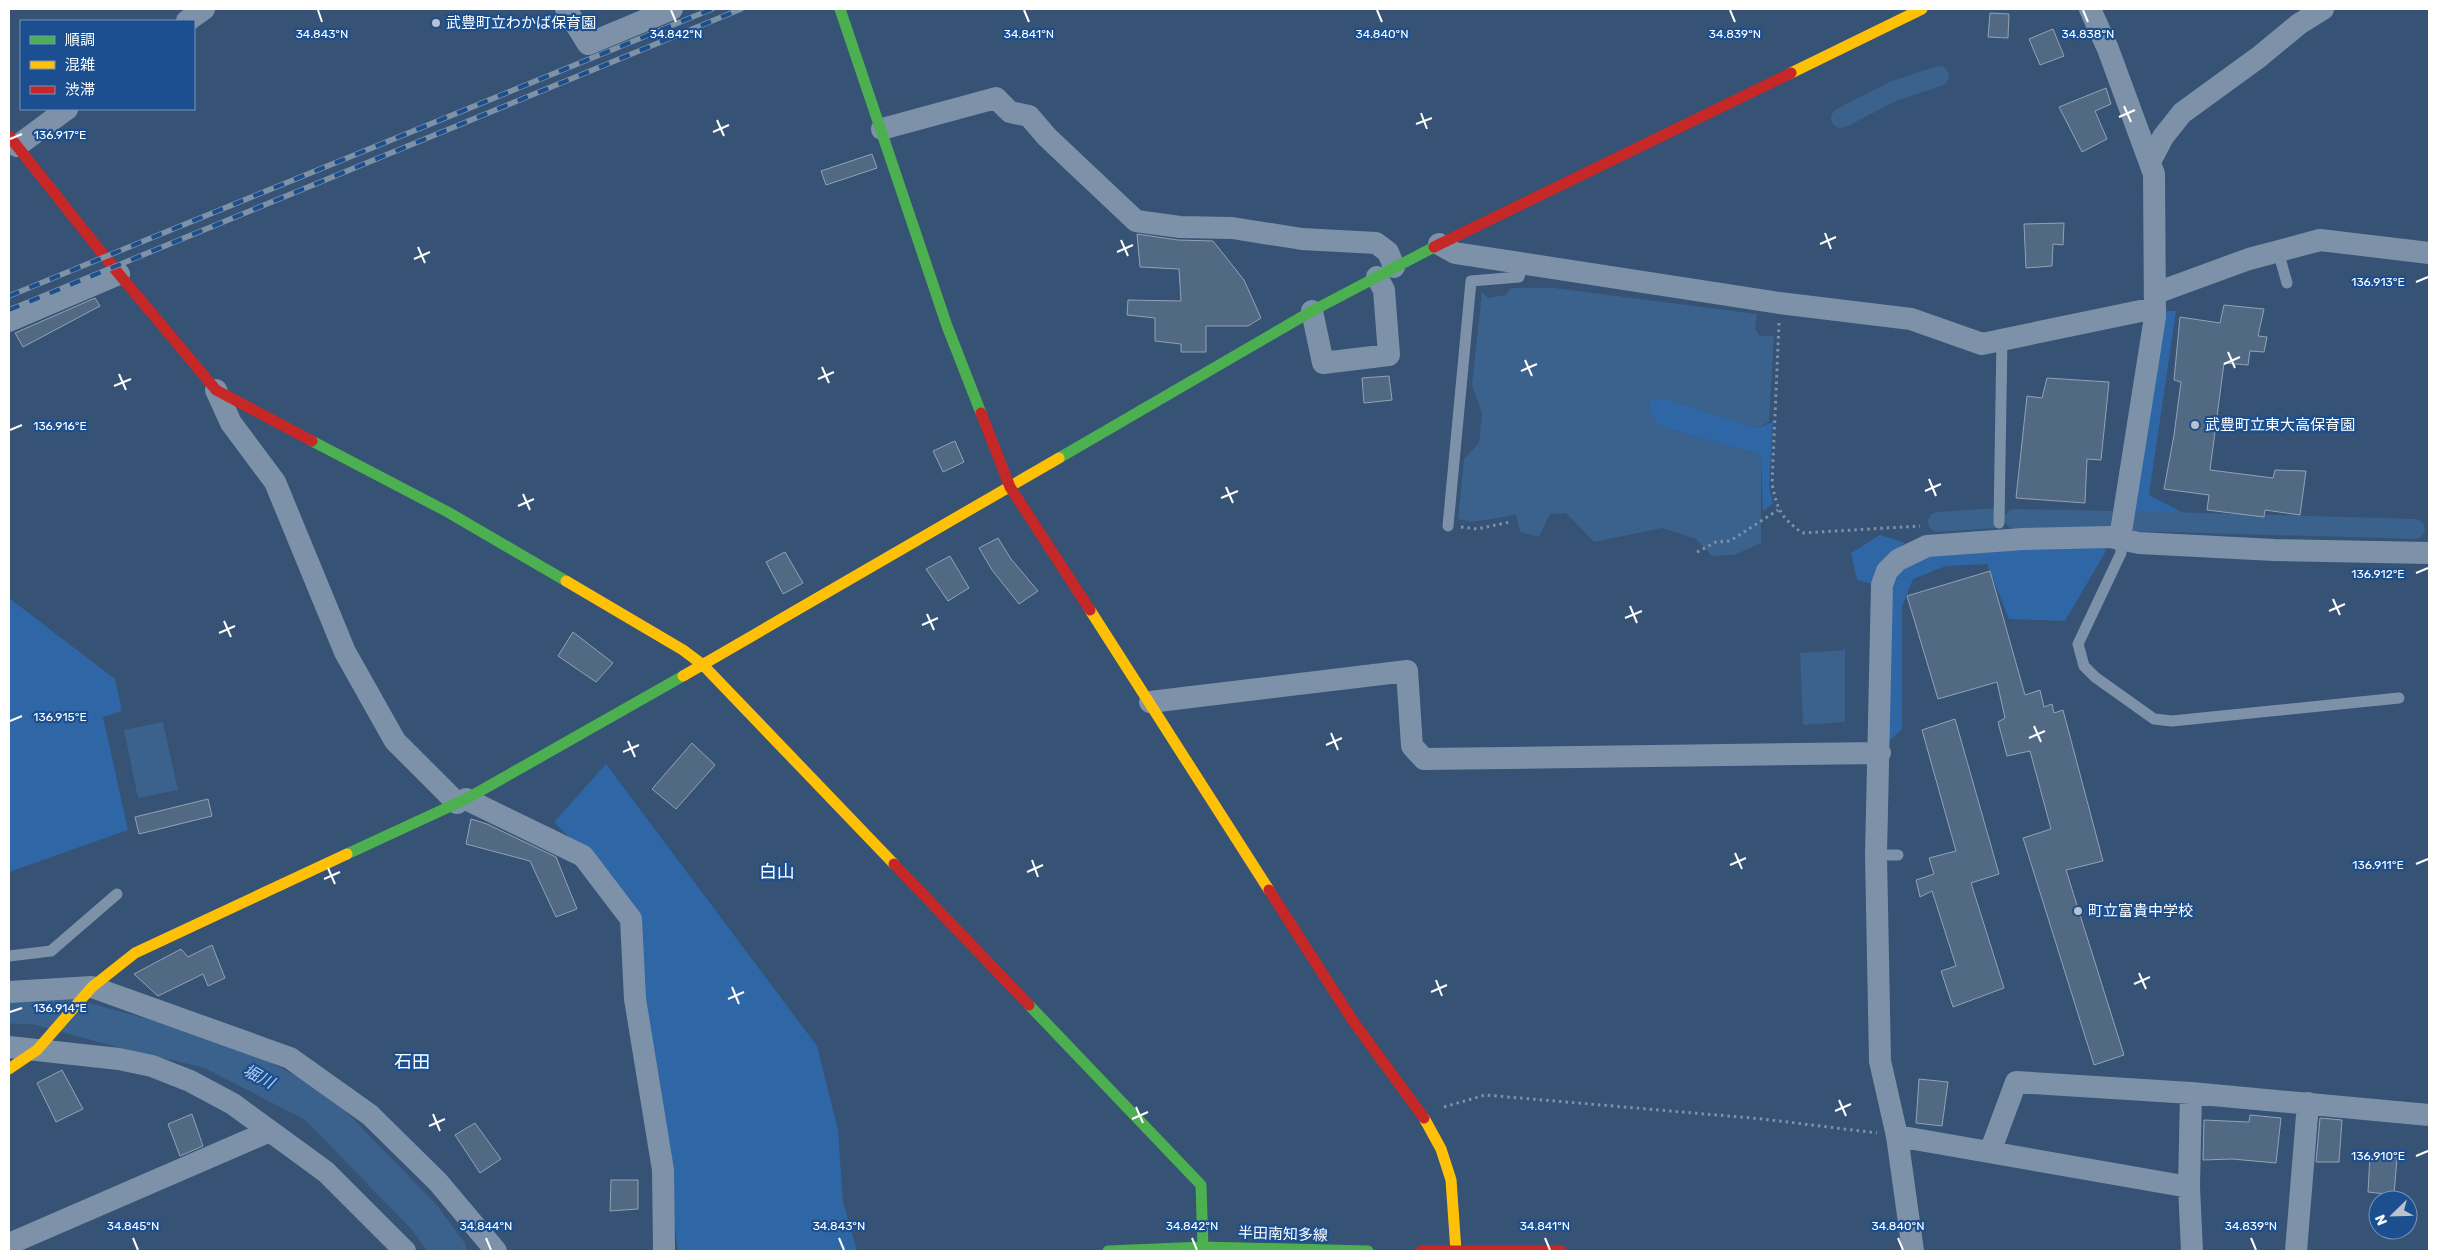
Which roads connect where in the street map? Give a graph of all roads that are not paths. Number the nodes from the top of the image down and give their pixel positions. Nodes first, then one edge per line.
1 (204, 9) edge
2 (566, 9) edge
3 (672, 9) edge
4 (840, 9) edge
5 (1922, 9) edge
6 (2090, 9) edge
7 (2323, 9) edge
8 (188, 20) edge
9 (65, 110) edge
10 (882, 130) junction
11 (13, 141) edge
12 (2150, 162) junction
13 (1439, 244) junction
14 (2278, 251) junction
15 (2429, 252) edge
16 (1522, 263) junction
17 (1386, 272) junction
18 (119, 274) junction
19 (2287, 283) dead end
20 (2155, 301) junction
21 (1312, 311) junction
22 (9, 321) edge
23 (2002, 339) junction
24 (216, 390) junction
25 (1010, 486) junction
26 (1999, 523) dead end
27 (1448, 526) road end
28 (2120, 538) junction
29 (2429, 553) edge
30 (703, 664) junction
31 (2399, 698) dead end
32 (1150, 702) junction
33 (1880, 753) junction
34 (461, 801) junction
35 (1876, 854) junction
36 (1898, 855) dead end
37 (117, 894) dead end
38 (9, 956) edge
39 (92, 987) junction
40 (9, 992) edge
41 (9, 1047) edge
42 (37, 1050) junction
43 (9, 1069) edge
44 (2191, 1093) junction
45 (2308, 1103) junction
46 (2429, 1115) edge
47 (270, 1131) junction
48 (1897, 1136) junction
49 (1990, 1152) junction
50 (2189, 1187) junction
51 (9, 1244) edge
52 (1203, 1247) junction
53 (1456, 1250) edge
54 (406, 1251) edge
55 (496, 1251) edge
56 (664, 1251) edge
57 (1108, 1251) edge
58 (1368, 1251) edge
59 (1421, 1251) edge
60 (1561, 1251) edge
61 (1913, 1251) edge
62 (2192, 1251) edge
63 (2296, 1251) edge

1 - 8 street
2 - 3 street
4 - 10 street
5 - 13 street
6 - 12 street
7 - 12 street
9 - 11 street
10 - 17 street
10 - 25 street
11 - 18 street
12 - 20 street
13 - 16 street
13 - 17 street
14 - 15 street
14 - 19 lane
14 - 20 street
16 - 23 street
16 - 27 lane
17 - 21 street
17 - 21 street
18 - 22 street
18 - 24 street
20 - 23 street
20 - 28 street
21 - 25 street
23 - 26 lane
24 - 30 street
24 - 34 street
25 - 30 street
25 - 32 street
28 - 29 street
28 - 31 lane
28 - 33 street
30 - 34 street
30 - 52 street
32 - 33 street
32 - 53 street
33 - 35 street
34 - 39 street
34 - 56 street
35 - 36 lane
35 - 48 street
37 - 38 lane
39 - 40 street
39 - 42 street
39 - 55 street
41 - 42 street
42 - 43 street
42 - 47 street
44 - 45 street
44 - 49 street
44 - 50 street
45 - 46 street
45 - 63 street
47 - 51 street
47 - 54 street
48 - 49 street
48 - 61 street
49 - 50 street
50 - 62 street
52 - 57 street, 半田南知多線
52 - 58 street, 半田南知多線
53 - 59 street
53 - 60 street

